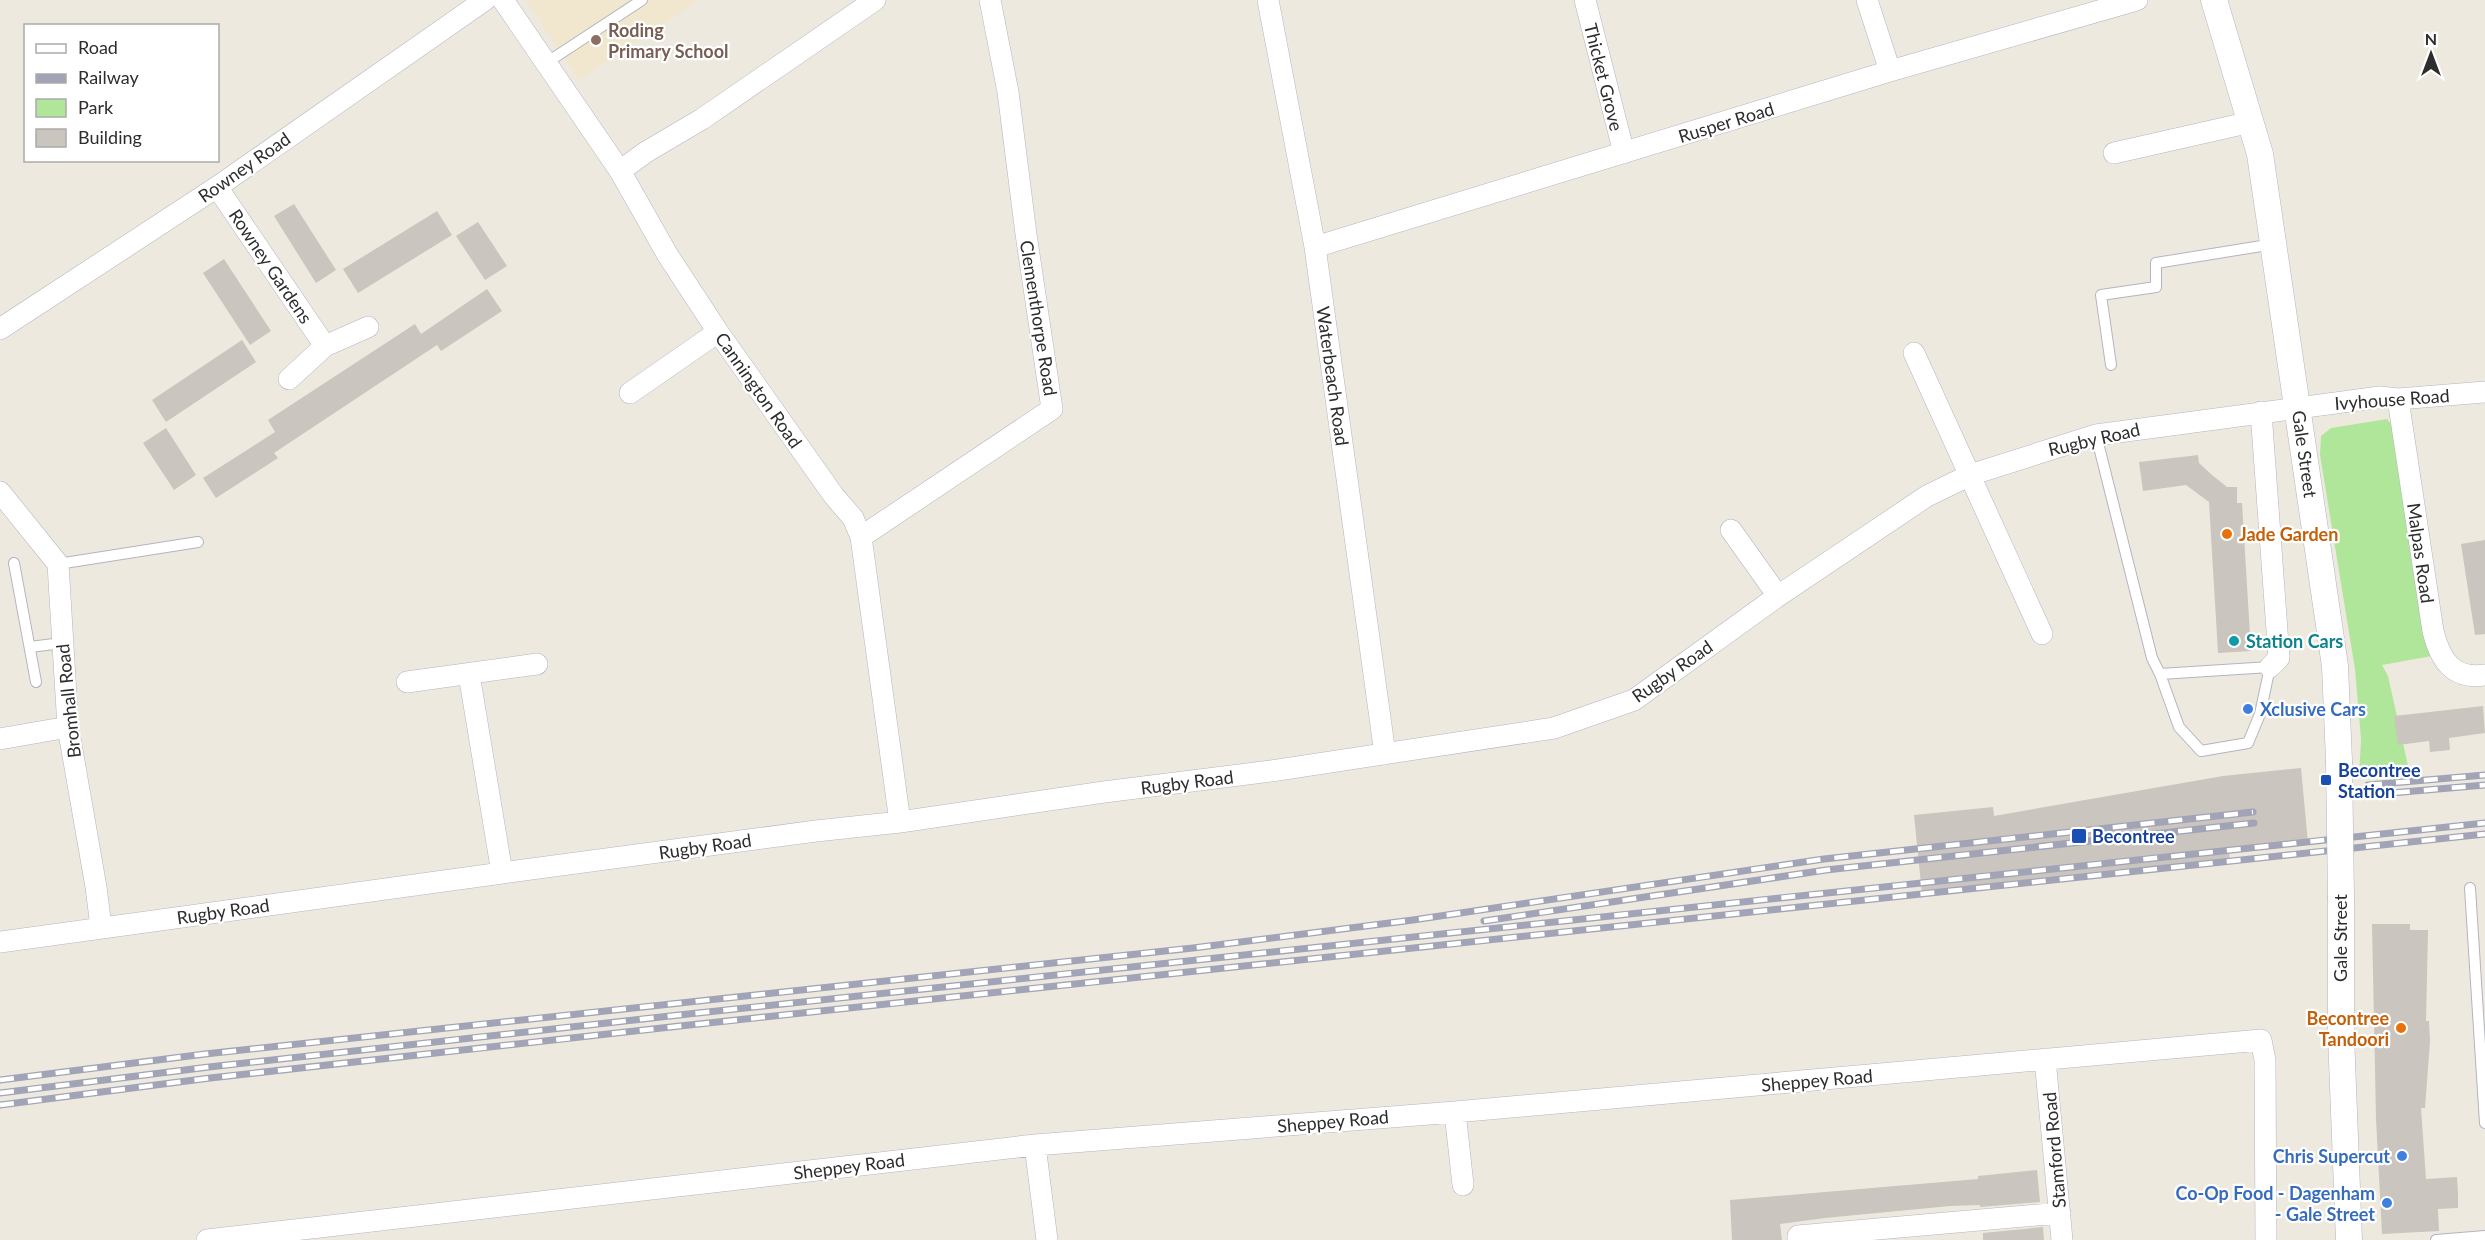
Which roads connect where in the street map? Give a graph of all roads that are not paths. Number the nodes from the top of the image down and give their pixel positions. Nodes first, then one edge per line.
1 (486, 0) edge
2 (503, 0) edge
3 (642, 0) edge
4 (875, 0) edge
5 (990, 0) edge
6 (1268, 0) edge
7 (1585, 0) edge
8 (1867, 0) edge
9 (2137, 0) edge
10 (2214, 0) edge
11 (546, 63) junction
12 (1890, 71) junction
13 (2251, 122) junction
14 (1624, 153) junction
15 (2114, 153) dead end
16 (620, 171) junction
17 (217, 187) junction
18 (2274, 244) junction
19 (1315, 247) junction
20 (368, 327) dead end
21 (0, 328) edge
22 (718, 332) junction
23 (325, 346) junction
24 (1914, 353) dead end
25 (2111, 365) dead end
26 (289, 379) dead end
27 (2485, 392) edge
28 (630, 393) dead end
29 (2398, 399) junction
30 (2299, 408) junction
31 (2261, 412) junction
32 (2096, 435) junction
33 (1971, 475) junction
34 (1, 496) edge
35 (1731, 530) dead end
36 (861, 537) junction
37 (198, 542) dead end
38 (14, 563) dead end
39 (58, 564) junction
40 (1778, 596) junction
41 (2042, 634) dead end
42 (62, 642) junction
43 (30, 647) junction
44 (537, 664) dead end
45 (2270, 668) junction
46 (469, 674) junction
47 (2160, 674) junction
48 (2485, 675) edge
49 (36, 682) dead end
50 (407, 682) dead end
51 (68, 727) junction
52 (0, 739) edge
53 (1384, 754) junction
54 (900, 822) junction
55 (502, 873) junction
56 (2470, 888) dead end
57 (101, 927) junction
58 (0, 942) edge
59 (2045, 1059) junction
60 (1455, 1112) junction
61 (2485, 1123) edge
62 (1035, 1145) junction
63 (1463, 1185) dead end
64 (2060, 1213) junction
65 (2485, 1227) edge
66 (2481, 1236) edge
67 (207, 1240) edge
68 (1047, 1240) edge
69 (1798, 1240) edge
70 (2062, 1240) edge
71 (2266, 1240) edge
72 (2349, 1240) edge
73 (2436, 1240) edge

1 - 17 street, Rowney Road
2 - 11 street, Cannington Road
3 - 11 lane
4 - 16 street
5 - 36 street, Clementhorpe Road
6 - 19 street, Waterbeach Road
7 - 14 street, Thicket Grove
8 - 12 street
9 - 12 street, Rusper Road
10 - 13 street, Gale Street
11 - 16 street, Cannington Road
12 - 14 street, Rusper Road
13 - 15 street
13 - 18 street, Gale Street
14 - 19 street, Rusper Road
16 - 22 street, Cannington Road
17 - 21 street, Rowney Road
17 - 23 street, Rowney Gardens
18 - 25 lane
18 - 30 street, Gale Street
19 - 53 street, Waterbeach Road
20 - 23 street
22 - 28 street
22 - 36 street, Cannington Road
23 - 26 street
24 - 33 street
27 - 29 street, Ivyhouse Road
29 - 30 street, Ivyhouse Road
29 - 48 street, Malpas Road
30 - 31 street, Rugby Road
30 - 72 street, Gale Street, bridge
31 - 32 street, Rugby Road
31 - 45 street, Gale Street
32 - 33 street, Rugby Road
32 - 47 lane
33 - 40 street, Rugby Road
33 - 41 street
34 - 39 street
35 - 40 street
36 - 54 street, Cannington Road
37 - 39 lane
38 - 43 lane
39 - 42 street, Bromhall Road
40 - 53 street, Rugby Road
42 - 43 lane
42 - 51 street, Bromhall Road
43 - 49 lane
44 - 46 street
45 - 47 lane
45 - 47 lane
46 - 50 street
46 - 55 street
51 - 52 street
51 - 57 street, Bromhall Road
53 - 54 street, Rugby Road
54 - 55 street, Rugby Road
55 - 57 street, Rugby Road
56 - 61 lane
57 - 58 street, Rugby Road
59 - 60 street, Sheppey Road
59 - 64 street, Stamford Road
59 - 71 street, Sheppey Road
60 - 62 street, Sheppey Road
60 - 63 street
62 - 67 street, Sheppey Road
62 - 68 street
64 - 69 street
64 - 70 street, Stamford Road
65 - 66 lane
66 - 73 lane

